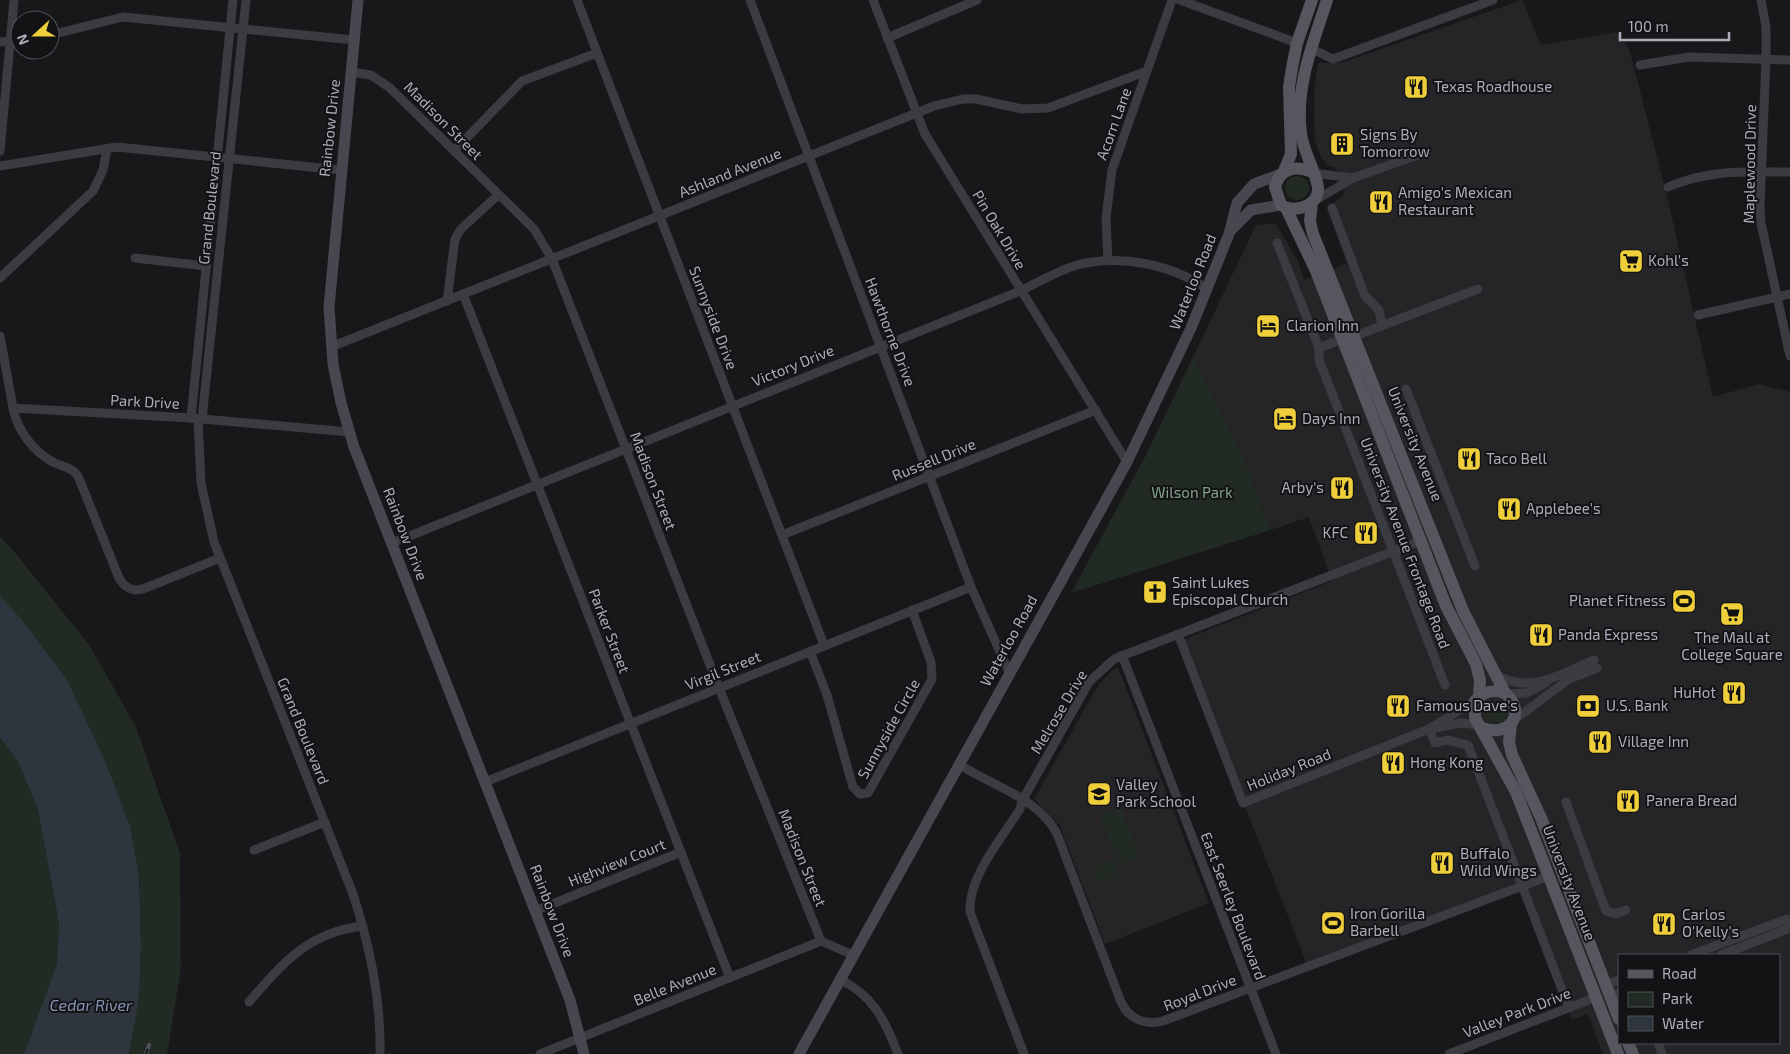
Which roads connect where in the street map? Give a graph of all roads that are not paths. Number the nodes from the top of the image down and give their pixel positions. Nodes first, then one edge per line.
1 (233, 0) edge
2 (246, 0) edge
3 (358, 0) edge
4 (577, 0) edge
5 (750, 0) edge
6 (873, 0) edge
7 (977, 0) edge
8 (1172, 0) edge
9 (1180, 0) edge
10 (1312, 0) edge
11 (1327, 0) edge
12 (1493, 0) edge
13 (1760, 0) edge
14 (230, 28) junction
15 (243, 29) junction
16 (60, 33) edge
17 (887, 38) junction
18 (354, 40) junction
19 (10, 41) joint
20 (0, 42) edge
21 (1297, 43) junction
22 (1310, 48) junction
23 (597, 53) junction
24 (1766, 59) junction
25 (1790, 60) edge
26 (1640, 65) dead end
27 (1147, 71) junction
28 (351, 72) junction
29 (916, 113) junction
30 (107, 149) junction
31 (0, 151) edge
32 (454, 151) junction
33 (1426, 152) dead end
34 (809, 156) junction
35 (217, 157) junction
36 (229, 158) junction
37 (0, 166) edge
38 (340, 170) junction
39 (1283, 172) junction
40 (1313, 172) junction
41 (1761, 172) junction
42 (1790, 172) edge
43 (1353, 178) junction
44 (1668, 187) dead end
45 (498, 195) junction
46 (1314, 201) junction
47 (1284, 207) junction
48 (1332, 208) dead end
49 (659, 216) junction
50 (1229, 234) junction
51 (1278, 242) dead end
52 (135, 258) dead end
53 (552, 259) junction
54 (1108, 261) junction
55 (206, 266) junction
56 (0, 278) edge
57 (1322, 287) junction
58 (1478, 288) dead end
59 (1207, 289) junction
60 (1020, 291) junction
61 (463, 294) junction
62 (1790, 294) edge
63 (1777, 297) junction
64 (447, 301) junction
65 (1698, 315) dead end
66 (1382, 326) junction
67 (0, 336) edge
68 (1355, 336) junction
69 (1342, 339) junction
70 (880, 346) junction
71 (331, 347) junction
72 (1319, 348) junction
73 (1790, 356) edge
74 (1406, 389) dead end
75 (733, 406) junction
76 (12, 408) junction
77 (1096, 410) junction
78 (197, 419) junction
79 (349, 432) junction
80 (625, 449) junction
81 (1127, 462) junction
82 (930, 476) junction
83 (537, 485) junction
84 (782, 535) junction
85 (1420, 541) junction
86 (392, 543) junction
87 (1394, 552) junction
88 (220, 558) junction
89 (1475, 566) dead end
90 (971, 586) junction
91 (1456, 593) junction
92 (912, 610) junction
93 (1178, 634) junction
94 (824, 646) junction
95 (810, 651) junction
96 (1122, 655) junction
97 (1008, 672) junction
98 (1497, 675) junction
99 (1555, 677) junction
100 (1445, 686) dead end
101 (719, 688) junction
102 (1506, 693) junction
103 (1477, 699) junction
104 (1512, 722) junction
105 (630, 724) junction
106 (1480, 726) junction
107 (1429, 729) junction
108 (960, 765) junction
109 (485, 782) junction
110 (1022, 801) junction
111 (1566, 802) dead end
112 (324, 822) junction
113 (254, 850) dead end
114 (681, 852) junction
115 (1549, 876) junction
116 (1521, 886) junction
117 (1626, 910) dead end
118 (535, 911) junction
119 (1790, 921) edge
120 (363, 926) junction
121 (1790, 928) edge
122 (1583, 929) junction
123 (1571, 934) junction
124 (821, 941) junction
125 (1694, 954) edge
126 (1724, 954) edge
127 (853, 955) junction
128 (730, 978) junction
129 (839, 979) junction
130 (1250, 988) junction
131 (1611, 990) edge
132 (1594, 998) junction
133 (249, 1002) dead end
134 (1569, 1008) junction
135 (1618, 1015) edge
136 (581, 1037) junction
137 (380, 1054) edge
138 (540, 1054) edge
139 (584, 1054) edge
140 (798, 1054) edge
141 (898, 1054) edge
142 (1024, 1054) edge
143 (1276, 1054) edge
144 (1449, 1054) edge
145 (1618, 1054) edge

1 - 14 street, Grand Boulevard
2 - 15 street, Grand Boulevard
3 - 18 main road, Rainbow Drive
4 - 23 street, Sunnyside Drive
5 - 34 street, Hawthorne Drive
6 - 17 street, Pin Oak Drive
7 - 17 street
8 - 27 street, Acorn Lane
9 - 21 street
10 - 21 main road
11 - 22 main road
12 - 22 street
13 - 24 street, Maplewood Drive
14 - 15 street
14 - 16 street
14 - 35 street, Grand Boulevard
15 - 18 street
15 - 36 street, Grand Boulevard
17 - 29 street, Pin Oak Drive
18 - 28 main road, Rainbow Drive
19 - 20 street
19 - 31 street
21 - 39 main road
22 - 40 main road
23 - 32 street
23 - 49 street, Sunnyside Drive
24 - 25 street
24 - 26 street
24 - 41 street, Maplewood Drive
27 - 29 street, Ashland Avenue
27 - 54 street, Acorn Lane
28 - 32 street, Madison Street
28 - 38 main road, Rainbow Drive
29 - 34 street, Ashland Avenue
29 - 60 street, Pin Oak Drive
30 - 35 street
30 - 37 street
30 - 56 street
32 - 45 street, Madison Street
33 - 43 street
34 - 49 street, Ashland Avenue
34 - 70 street, Hawthorne Drive
35 - 36 street
35 - 55 street, Grand Boulevard
36 - 38 street
36 - 78 street, Grand Boulevard
38 - 71 main road, Rainbow Drive
39 - 40 main road
39 - 47 main road
39 - 50 main road, Waterloo Road
40 - 43 street
40 - 46 main road
41 - 42 street
41 - 44 street
41 - 63 street, Maplewood Drive
43 - 46 street
45 - 53 street, Madison Street
45 - 64 street
46 - 47 main road
46 - 68 main road, University Avenue
47 - 50 main road, Waterloo Road
47 - 57 main road, University Avenue
48 - 66 street
49 - 53 street, Ashland Avenue
49 - 75 street, Sunnyside Drive
50 - 59 main road, Waterloo Road
51 - 72 street, University Avenue Frontage Road
52 - 55 street
53 - 61 street, Ashland Avenue
53 - 80 street, Madison Street
54 - 59 street, Victory Drive
54 - 60 street, Victory Drive
55 - 78 street, Grand Boulevard
57 - 68 main road
57 - 69 main road, University Avenue
58 - 66 street
59 - 81 main road, Waterloo Road
60 - 70 street, Victory Drive
60 - 77 street, Pin Oak Drive
61 - 64 street, Ashland Avenue
61 - 83 street, Parker Street
62 - 63 street
63 - 65 street
63 - 73 street, Maplewood Drive
64 - 71 street, Ashland Avenue
66 - 68 street
67 - 76 street
68 - 91 main road, University Avenue
69 - 72 street
69 - 85 main road, University Avenue
70 - 75 street, Victory Drive
70 - 82 street, Hawthorne Drive
71 - 79 main road, Rainbow Drive
72 - 87 street, University Avenue Frontage Road
74 - 89 street
75 - 80 street, Victory Drive
75 - 84 street, Sunnyside Drive
76 - 78 street, Park Drive
76 - 88 street
77 - 81 street, Pin Oak Drive
77 - 82 street, Russell Drive
78 - 79 street, Park Drive
78 - 88 street, Grand Boulevard
79 - 86 main road, Rainbow Drive
80 - 83 street, Victory Drive
80 - 101 street, Madison Street
81 - 97 main road, Waterloo Road
82 - 84 street, Russell Drive
82 - 90 street, Hawthorne Drive
83 - 86 street, Victory Drive
83 - 105 street, Parker Street
84 - 94 street, Sunnyside Drive
85 - 87 street, Melrose Drive
85 - 91 main road
85 - 103 main road, University Avenue
86 - 109 main road, Rainbow Drive
87 - 93 street, Melrose Drive
87 - 100 street, University Avenue Frontage Road
88 - 112 street, Grand Boulevard
90 - 92 street, Virgil Street
90 - 97 street, Hawthorne Drive
91 - 98 main road, University Avenue
92 - 94 street, Virgil Street
92 - 95 street, Sunnyside Circle
93 - 96 street, Melrose Drive
93 - 107 street, Holiday Road
94 - 95 street, Virgil Street
95 - 101 street, Virgil Street
96 - 110 street, Melrose Drive
96 - 130 street, East Seerley Boulevard
97 - 108 main road, Waterloo Road
98 - 99 street
98 - 102 main road, University Avenue
99 - 102 street
99 - 104 street
101 - 105 street, Virgil Street
101 - 124 street, Madison Street
102 - 103 main road
102 - 104 main road
103 - 106 main road
103 - 107 street, Holiday Road
104 - 106 main road
104 - 122 main road, University Avenue
105 - 109 street, Virgil Street
105 - 114 street, Parker Street
106 - 107 street, Holiday Road
106 - 115 main road, University Avenue
107 - 116 street
108 - 110 street, Royal Drive
108 - 127 main road, Waterloo Road
109 - 118 main road, Rainbow Drive
110 - 130 street, Royal Drive
110 - 142 street, Melrose Drive
111 - 117 street
112 - 113 street
112 - 120 street, Grand Boulevard
114 - 118 street, Highview Court
114 - 128 street, Parker Street
115 - 116 street, Royal Drive
115 - 122 main road
115 - 123 main road, University Avenue
116 - 130 street, Royal Drive
116 - 134 street
118 - 136 main road, Rainbow Drive
119 - 125 street
120 - 133 street
120 - 137 street, Grand Boulevard
121 - 126 street
122 - 131 main road, University Avenue
123 - 131 main road
123 - 132 main road, University Avenue
124 - 127 street
124 - 128 street, Belle Avenue
127 - 129 main road, Waterloo Road
128 - 136 street, Belle Avenue
129 - 140 main road, Waterloo Road
129 - 141 street
130 - 143 street, East Seerley Boulevard
131 - 135 main road, University Avenue
132 - 134 street, Valley Park Drive
132 - 145 main road, University Avenue
134 - 144 street, Valley Park Drive
136 - 138 street, Belle Avenue
136 - 139 main road, Rainbow Drive

